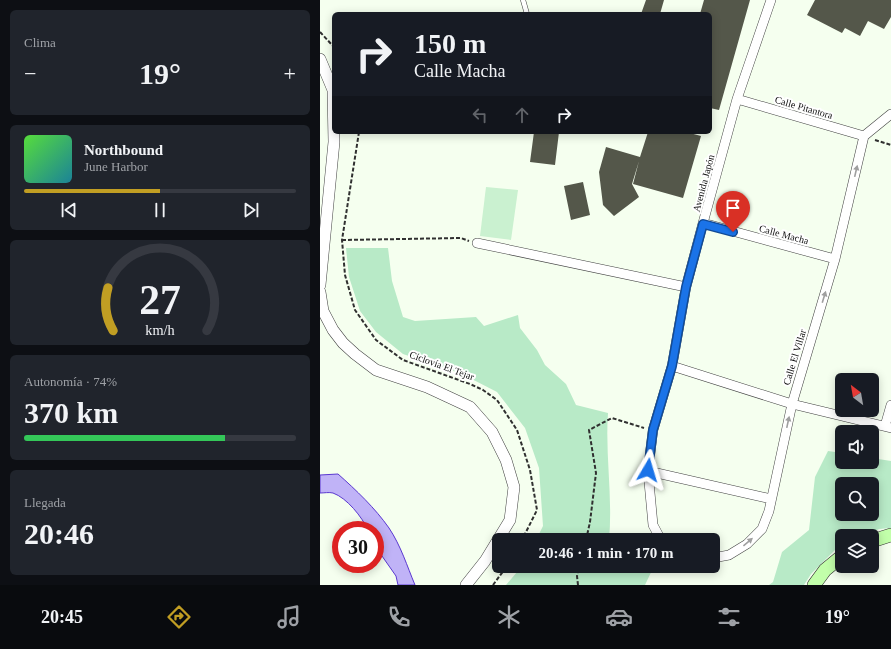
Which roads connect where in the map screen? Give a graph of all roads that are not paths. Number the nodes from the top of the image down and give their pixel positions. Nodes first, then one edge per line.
1 (523, 0) edge
2 (770, 0) edge
3 (526, 12) edge
4 (320, 59) edge
5 (332, 88) edge
6 (737, 99) junction
7 (891, 114) edge
8 (334, 134) edge
9 (864, 136) junction
10 (703, 224) junction
11 (477, 244) road end
12 (835, 259) junction
13 (320, 285) edge
14 (686, 287) junction
15 (320, 292) edge
16 (672, 366) junction
17 (792, 404) junction
18 (891, 405) edge
19 (888, 427) edge
20 (648, 470) junction
21 (771, 499) junction
22 (658, 533) edge
23 (891, 536) edge
24 (879, 539) edge
25 (720, 557) edge
26 (835, 562) edge
27 (466, 585) edge
28 (814, 585) edge

1 - 3 lane
2 - 6 street, Avenida Japón
4 - 5 street
6 - 9 street, Calle Pitantora
6 - 10 street, Avenida Japón
7 - 9 street
8 - 13 street
12 -> 9 street, Calle El Villar
10 - 12 street, Calle Macha
10 - 14 street, Avenida Japón
11 - 14 street
17 -> 12 street, Calle El Villar
14 - 16 street, Avenida Japón
15 - 27 street
16 - 17 street
16 - 20 street, Avenida Japón
17 - 19 street
21 -> 17 street, Calle El Villar
18 - 19 street
20 - 21 street
20 - 22 street, Avenida Japón
25 -> 21 street, Calle El Villar
23 - 24 main road
26 - 28 main road

